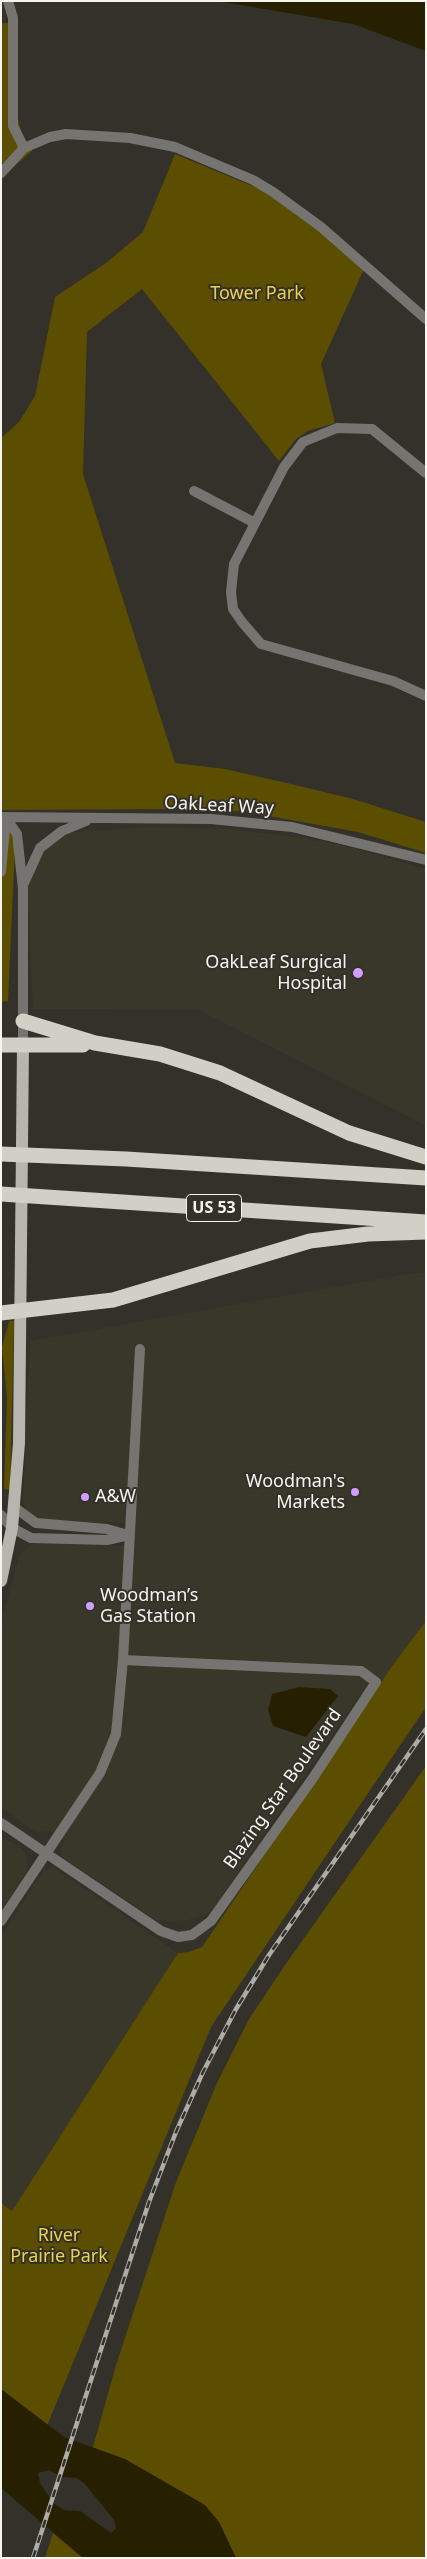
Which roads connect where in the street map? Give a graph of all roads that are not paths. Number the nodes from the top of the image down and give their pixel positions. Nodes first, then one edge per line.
1 (8, 1) edge
2 (24, 148) junction
3 (1, 174) edge
4 (426, 319) edge
5 (426, 473) edge
6 (194, 491) dead end
7 (255, 523) junction
8 (426, 696) edge
9 (3, 818) edge
10 (92, 819) junction
11 (426, 860) edge
12 (1, 872) edge
13 (23, 888) junction
14 (23, 1021) junction
15 (95, 1044) junction
16 (1, 1045) edge
17 (23, 1045) junction
18 (1, 1154) edge
19 (426, 1157) edge
20 (426, 1178) edge
21 (1, 1194) edge
22 (426, 1222) edge
23 (426, 1232) edge
24 (21, 1312) junction
25 (1, 1313) edge
26 (140, 1349) dead end
27 (14, 1506) junction
28 (1, 1515) edge
29 (12, 1528) junction
30 (129, 1535) junction
31 (4, 1553) edge
32 (1, 1581) edge
33 (123, 1660) junction
34 (1, 1822) edge
35 (46, 1852) junction
36 (1, 1920) edge

1 - 2 street
2 - 3 street
2 - 4 street
5 - 7 street
6 - 7 street
7 - 8 street
9 - 10 street, OakLeaf Way
9 - 12 street
9 - 13 street
10 - 11 street, OakLeaf Way
10 - 13 street
13 - 14 street
14 - 15 highway
14 - 17 street
15 - 17 highway
15 - 19 highway
16 - 17 highway
17 - 24 main road
18 - 20 highway
21 - 22 highway, US 53
23 - 24 highway
24 - 25 highway
24 - 27 main road
26 - 30 street
27 - 29 main road
27 - 30 street
28 - 29 street
29 - 30 street
29 - 31 main road
30 - 33 street
31 - 32 main road
33 - 35 street
33 - 35 street, Blazing Star Boulevard
34 - 35 street, Blazing Star Boulevard
35 - 36 street

